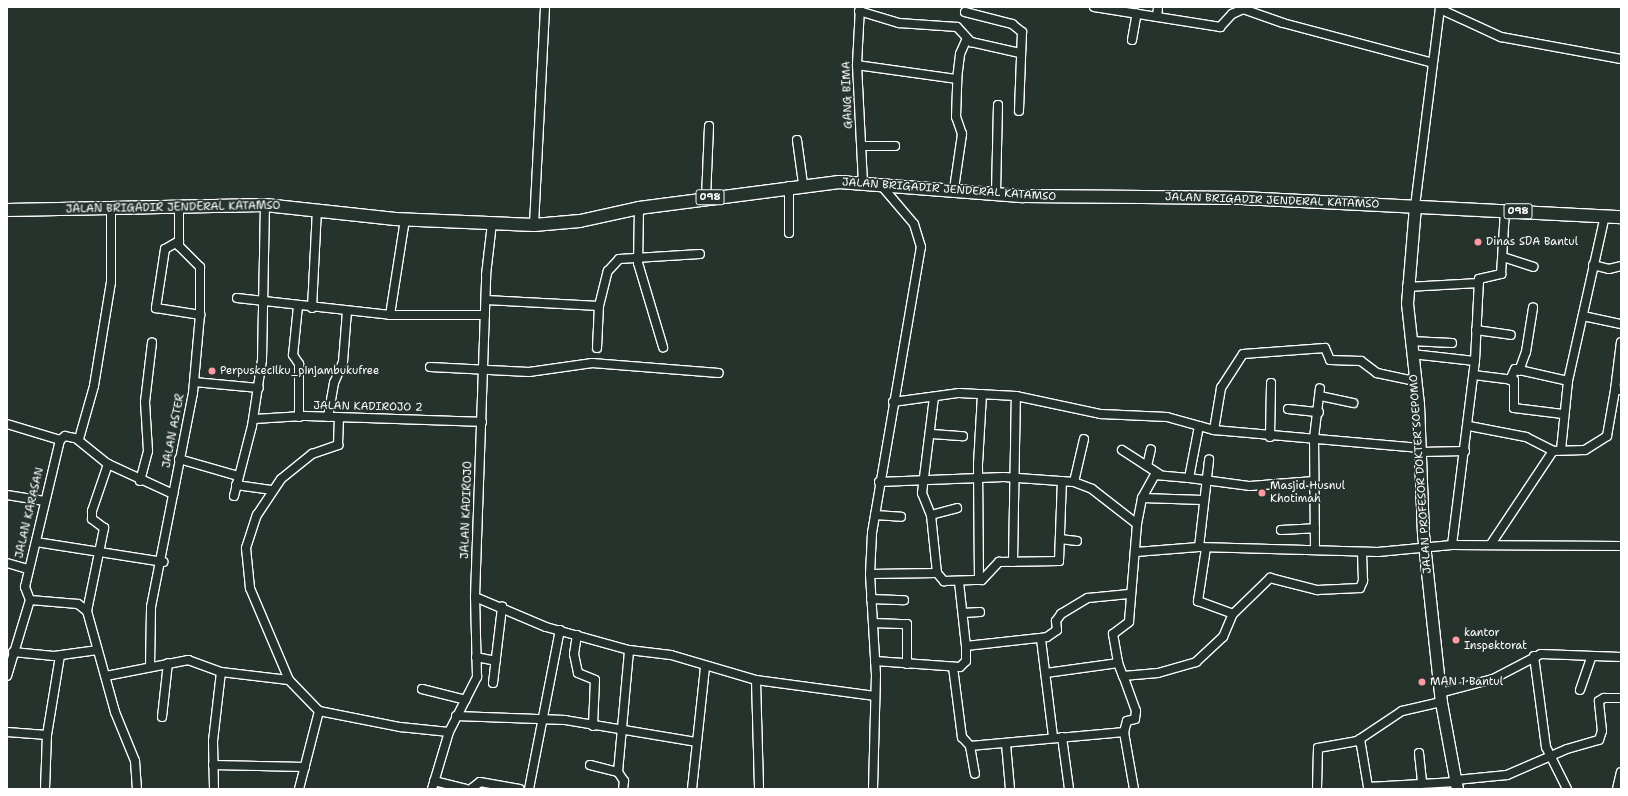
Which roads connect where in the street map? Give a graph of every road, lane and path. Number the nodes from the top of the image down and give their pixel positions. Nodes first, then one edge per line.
1 (545, 7) edge
2 (1094, 7) edge
3 (1158, 7) edge
4 (1244, 8) edge
5 (1440, 8) edge
6 (860, 9) edge
7 (965, 12) dead end
8 (1137, 13) junction
9 (1157, 17) junction
10 (967, 38) junction
11 (1132, 40) dead end
12 (1020, 53) junction
13 (1621, 59) edge
14 (1433, 63) junction
15 (857, 66) junction
16 (957, 79) junction
17 (998, 106) dead end
18 (1019, 111) dead end
19 (709, 126) dead end
20 (797, 140) dead end
21 (862, 146) junction
22 (895, 146) dead end
23 (863, 182) junction
24 (803, 184) junction
25 (879, 184) junction
26 (789, 186) junction
27 (954, 189) junction
28 (996, 193) junction
29 (706, 198) junction
30 (265, 205) junction
31 (1415, 206) junction
32 (179, 207) junction
33 (639, 208) junction
34 (111, 209) junction
35 (317, 209) junction
36 (7, 210) edge
37 (1505, 210) junction
38 (1605, 215) junction
39 (1621, 217) edge
40 (405, 219) junction
41 (492, 223) junction
42 (534, 225) junction
43 (789, 233) dead end
44 (179, 241) junction
45 (700, 254) dead end
46 (637, 256) junction
47 (1503, 257) junction
48 (1593, 265) junction
49 (1621, 266) edge
50 (1533, 267) dead end
51 (1479, 283) junction
52 (1407, 287) junction
53 (237, 298) dead end
54 (486, 300) junction
55 (265, 303) junction
56 (298, 306) junction
57 (599, 306) junction
58 (312, 308) junction
59 (1533, 308) dead end
60 (347, 310) junction
61 (200, 315) junction
62 (390, 315) junction
63 (485, 316) junction
64 (1582, 316) junction
65 (1621, 324) edge
66 (1476, 330) junction
67 (1511, 335) dead end
68 (1410, 341) junction
69 (152, 342) dead end
70 (1621, 342) edge
71 (1452, 343) dead end
72 (663, 347) dead end
73 (597, 348) dead end
74 (1412, 354) junction
75 (1475, 361) junction
76 (430, 367) dead end
77 (483, 368) junction
78 (1519, 371) junction
79 (719, 373) dead end
80 (1474, 375) junction
81 (1510, 380) junction
82 (1416, 381) junction
83 (1568, 381) junction
84 (194, 382) junction
85 (1271, 383) dead end
86 (259, 388) junction
87 (1618, 390) edge
88 (982, 394) junction
89 (1016, 396) junction
90 (934, 397) junction
91 (894, 402) junction
92 (1353, 403) dead end
93 (1288, 408) dead end
94 (1319, 412) junction
95 (1563, 414) junction
96 (298, 417) junction
97 (328, 417) junction
98 (339, 417) junction
99 (254, 419) junction
100 (482, 422) junction
101 (7, 424) edge
102 (1199, 426) junction
103 (1469, 426) junction
104 (1214, 430) junction
105 (932, 434) junction
106 (963, 436) dead end
107 (1270, 437) junction
108 (1314, 438) junction
109 (1084, 439) dead end
110 (60, 440) junction
111 (78, 440) junction
112 (1151, 449) dead end
113 (1122, 450) dead end
114 (1420, 450) junction
115 (1557, 450) junction
116 (1465, 451) junction
117 (179, 459) junction
118 (1209, 460) dead end
119 (108, 464) junction
120 (1147, 466) junction
121 (1158, 474) junction
122 (238, 476) junction
123 (1016, 478) junction
124 (1189, 478) junction
125 (978, 479) junction
126 (1204, 480) junction
127 (140, 481) junction
128 (922, 481) junction
129 (1062, 481) junction
130 (1314, 481) junction
131 (879, 482) junction
132 (1074, 482) junction
133 (236, 485) junction
134 (273, 490) junction
135 (174, 494) junction
136 (7, 495) edge
137 (234, 496) dead end
138 (1142, 498) junction
139 (1202, 500) junction
140 (45, 501) junction
141 (957, 508) dead end
142 (875, 515) junction
143 (931, 515) junction
144 (901, 517) dead end
145 (1137, 524) junction
146 (1315, 528) junction
147 (1281, 530) dead end
148 (1060, 539) junction
149 (1077, 541) dead end
150 (36, 542) junction
151 (1492, 544) junction
152 (1452, 545) junction
153 (1621, 546) edge
154 (1424, 547) junction
155 (1202, 548) junction
156 (1315, 549) junction
157 (1136, 552) junction
158 (1362, 552) junction
159 (98, 554) junction
160 (163, 562) junction
161 (1013, 562) junction
162 (7, 563) edge
163 (28, 569) junction
164 (937, 573) junction
165 (870, 574) junction
166 (979, 580) junction
167 (959, 582) junction
168 (1129, 594) junction
169 (474, 597) junction
170 (871, 599) junction
171 (30, 600) junction
172 (904, 600) dead end
173 (502, 607) junction
174 (87, 611) junction
175 (980, 612) dead end
176 (963, 613) junction
177 (1234, 614) junction
178 (872, 623) junction
179 (560, 630) junction
180 (577, 635) junction
181 (1041, 638) junction
182 (966, 646) junction
183 (98, 650) junction
184 (629, 650) junction
185 (60, 656) junction
186 (1534, 656) junction
187 (10, 657) edge
188 (476, 657) junction
189 (1621, 657) edge
190 (1591, 658) junction
191 (496, 661) junction
192 (875, 661) junction
193 (168, 663) junction
194 (1118, 663) junction
195 (907, 664) junction
196 (150, 667) junction
197 (705, 667) junction
198 (952, 667) junction
199 (221, 672) junction
200 (1046, 673) junction
201 (7, 676) edge
202 (106, 676) junction
203 (1123, 676) junction
204 (289, 680) junction
205 (756, 680) junction
206 (493, 683) dead end
207 (422, 689) dead end
208 (1580, 690) dead end
209 (875, 696) junction
210 (1441, 697) junction
211 (1621, 698) edge
212 (466, 700) junction
213 (319, 711) junction
214 (456, 716) junction
215 (162, 717) dead end
216 (542, 719) junction
217 (593, 726) junction
218 (623, 731) junction
219 (7, 732) edge
220 (449, 732) junction
221 (1124, 732) junction
222 (47, 735) junction
223 (1053, 737) junction
224 (1062, 737) junction
225 (1360, 739) junction
226 (696, 742) junction
227 (1006, 744) junction
228 (970, 746) junction
229 (1419, 753) dead end
230 (1550, 756) junction
231 (213, 764) junction
232 (590, 765) dead end
233 (305, 767) junction
234 (618, 772) junction
235 (1621, 772) edge
236 (975, 774) dead end
237 (1422, 783) junction
238 (1456, 784) edge
239 (433, 785) edge
240 (45, 789) edge
241 (137, 789) edge
242 (214, 789) edge
243 (299, 789) edge
244 (466, 789) edge
245 (471, 789) edge
246 (519, 789) edge
247 (529, 789) edge
248 (623, 789) edge
249 (692, 789) edge
250 (759, 789) edge
251 (873, 789) edge
252 (1010, 789) edge
253 (1068, 789) edge
254 (1134, 789) edge
255 (1318, 789) edge
256 (1567, 789) edge
257 (1617, 789) edge

1 - 42 street
2 - 8 street
3 - 9 street
4 - 9 street
4 - 14 street
5 - 13 street
5 - 14 street
6 - 10 street
6 - 15 street, GANG BIMA
7 - 12 street
8 - 9 street
8 - 11 street
10 - 12 street
10 - 16 street
12 - 18 street
14 - 31 street
15 - 16 street
15 - 21 street, GANG BIMA
16 - 27 street
17 - 28 street
19 - 29 street
20 - 24 street
21 - 22 street
21 - 23 street, GANG BIMA
23 - 24 main road, JALAN BRIGADIR JENDERAL KATAMSO / 098
23 - 25 main road, JALAN BRIGADIR JENDERAL KATAMSO / 098
24 - 26 main road, JALAN BRIGADIR JENDERAL KATAMSO / 098
25 - 27 main road, JALAN BRIGADIR JENDERAL KATAMSO / 098
25 - 91 street
26 - 29 main road, JALAN BRIGADIR JENDERAL KATAMSO / 098
26 - 43 street
27 - 28 main road, JALAN BRIGADIR JENDERAL KATAMSO / 098
28 - 31 main road, JALAN BRIGADIR JENDERAL KATAMSO / 098
29 - 33 main road, JALAN BRIGADIR JENDERAL KATAMSO / 098
30 - 32 main road, JALAN BRIGADIR JENDERAL KATAMSO / 098
30 - 35 main road, JALAN BRIGADIR JENDERAL KATAMSO / 098
30 - 55 street
31 - 37 main road, 098
31 - 52 main road, JALAN PROFESOR DOKTER SOEPOMO
32 - 34 main road, JALAN BRIGADIR JENDERAL KATAMSO / 098
32 - 44 street
33 - 42 main road, JALAN BRIGADIR JENDERAL KATAMSO / 098
33 - 46 street
34 - 36 main road, JALAN BRIGADIR JENDERAL KATAMSO / 098
34 - 111 street
35 - 40 main road, JALAN BRIGADIR JENDERAL KATAMSO / 098
35 - 58 street
37 - 38 main road, 098
37 - 47 street
38 - 39 main road, 098
38 - 48 street
40 - 41 main road, JALAN BRIGADIR JENDERAL KATAMSO / 098
40 - 62 street
41 - 42 main road, JALAN BRIGADIR JENDERAL KATAMSO / 098
41 - 54 street, JALAN KADIROJO
44 - 61 street, JALAN ASTER
44 - 61 street
45 - 46 street
46 - 57 street
46 - 72 street
47 - 50 street
47 - 51 street
48 - 49 street
48 - 64 street
51 - 52 street
51 - 66 street
52 - 68 main road, JALAN PROFESOR DOKTER SOEPOMO
53 - 55 street
54 - 57 street
54 - 63 street, JALAN KADIROJO
55 - 56 street
55 - 86 street
56 - 58 street
56 - 96 street
57 - 73 street
58 - 60 street
59 - 78 street
60 - 62 street
60 - 97 street
61 - 84 street, JALAN ASTER
62 - 63 street
63 - 77 street, JALAN KADIROJO
64 - 65 street
64 - 83 street
66 - 67 street
66 - 75 street
68 - 71 street
68 - 74 main road, JALAN PROFESOR DOKTER SOEPOMO
69 - 127 street
70 - 87 street
74 - 75 street
74 - 82 main road, JALAN PROFESOR DOKTER SOEPOMO
75 - 80 street
76 - 77 street
77 - 79 street
77 - 100 street, JALAN KADIROJO
78 - 81 street
78 - 83 street
80 - 81 street
80 - 103 street
81 - 95 street
82 - 104 street
82 - 114 main road, JALAN PROFESOR DOKTER SOEPOMO
83 - 95 street
84 - 86 street
84 - 117 street, JALAN ASTER
85 - 107 street
86 - 99 street
87 - 115 street
88 - 89 street
88 - 90 street
88 - 125 street
89 - 102 street
89 - 123 street
90 - 91 street
90 - 105 street
91 - 131 street
92 - 94 street
93 - 94 street
94 - 108 street
95 - 115 street
96 - 97 street, JALAN KADIROJO 2
96 - 99 street, JALAN KADIROJO 2
97 - 98 street, JALAN KADIROJO 2
98 - 100 street, JALAN KADIROJO 2
98 - 134 street
99 - 122 street
100 - 169 street, JALAN KADIROJO
101 - 110 street
102 - 104 street
102 - 124 street
103 - 115 street
103 - 116 street
104 - 107 street
105 - 106 street
105 - 128 street
107 - 108 street
108 - 114 street
108 - 130 street
109 - 132 street
110 - 111 street
110 - 140 street, JALAN KARASAN
111 - 119 street
112 - 120 street
113 - 120 street
114 - 116 street
114 - 154 main road, JALAN PROFESOR DOKTER SOEPOMO
115 - 151 street
116 - 152 street
117 - 122 street
117 - 135 street, JALAN ASTER
118 - 126 street
119 - 127 street
119 - 159 street
120 - 121 street
121 - 124 street
121 - 138 street
122 - 133 street
123 - 125 street
123 - 129 street
123 - 161 street
124 - 126 street
125 - 128 street
125 - 166 street
126 - 130 street
126 - 139 street
127 - 135 street
128 - 131 street
128 - 143 street
129 - 132 street
129 - 148 street
130 - 146 street
131 - 142 street
132 - 145 street
133 - 134 street
133 - 137 street
134 - 204 street
135 - 160 street, JALAN ASTER
136 - 140 street
138 - 139 street
138 - 145 street
139 - 155 street
140 - 150 street, JALAN KARASAN
141 - 143 street
142 - 144 street
142 - 165 street
143 - 164 street
145 - 157 street
146 - 147 street
146 - 156 street
148 - 149 street
148 - 161 street
150 - 159 street
150 - 163 street, JALAN KARASAN
151 - 152 street
151 - 153 street
152 - 154 street
154 - 158 street
154 - 210 main road, JALAN PROFESOR DOKTER SOEPOMO
155 - 156 street
155 - 157 street
155 - 177 street
156 - 158 street
157 - 168 street
158 - 177 street
159 - 160 street
159 - 174 street
160 - 196 street, JALAN ASTER
161 - 166 street
162 - 163 street
163 - 171 street, JALAN KARASAN
164 - 165 street
164 - 167 street
165 - 170 street
166 - 167 street
167 - 176 street
168 - 181 street
168 - 194 street
169 - 173 street
169 - 188 street, JALAN KADIROJO
170 - 172 street
170 - 178 street
171 - 174 street
171 - 187 street
173 - 179 street
173 - 191 street
174 - 183 street
175 - 176 street
176 - 182 street
177 - 203 street
178 - 192 street
178 - 195 street
179 - 180 street
179 - 216 street
180 - 184 street
180 - 217 street
181 - 182 street
181 - 200 street
182 - 198 street
183 - 185 street
183 - 202 street
184 - 197 street
184 - 218 street
185 - 187 street
185 - 222 street
186 - 190 street
186 - 210 street
186 - 230 street
187 - 201 street
188 - 191 street
188 - 212 street, JALAN KADIROJO
189 - 190 street
190 - 208 street
191 - 206 street
192 - 195 street
192 - 209 street
193 - 196 street
193 - 199 street
193 - 215 street
194 - 200 street
194 - 203 street
195 - 198 street
196 - 202 street
197 - 205 street
197 - 226 street
198 - 228 street
199 - 204 street
199 - 231 street
200 - 223 street
202 - 241 street
203 - 221 street
204 - 213 street
205 - 209 street
205 - 250 street
207 - 212 street
209 - 251 street
210 - 225 street
210 - 238 main road, JALAN PROFESOR DOKTER SOEPOMO
211 - 230 street
212 - 214 street, JALAN KADIROJO
213 - 220 street
213 - 233 street
214 - 216 street
214 - 220 street, JALAN KADIROJO
216 - 217 street
216 - 247 street
217 - 218 street
218 - 226 street
218 - 234 street
219 - 222 street
220 - 239 street, JALAN KADIROJO
221 - 224 street
221 - 254 street
222 - 240 street
223 - 224 street
223 - 227 street
224 - 253 street
225 - 237 street
225 - 255 street
226 - 249 street
227 - 228 street
227 - 252 street
228 - 236 street
229 - 237 street
230 - 238 street
230 - 256 street
231 - 233 street
231 - 242 street
232 - 234 street
233 - 243 street
234 - 248 street
235 - 257 street
237 - 238 street
239 - 244 street
245 - 246 street

